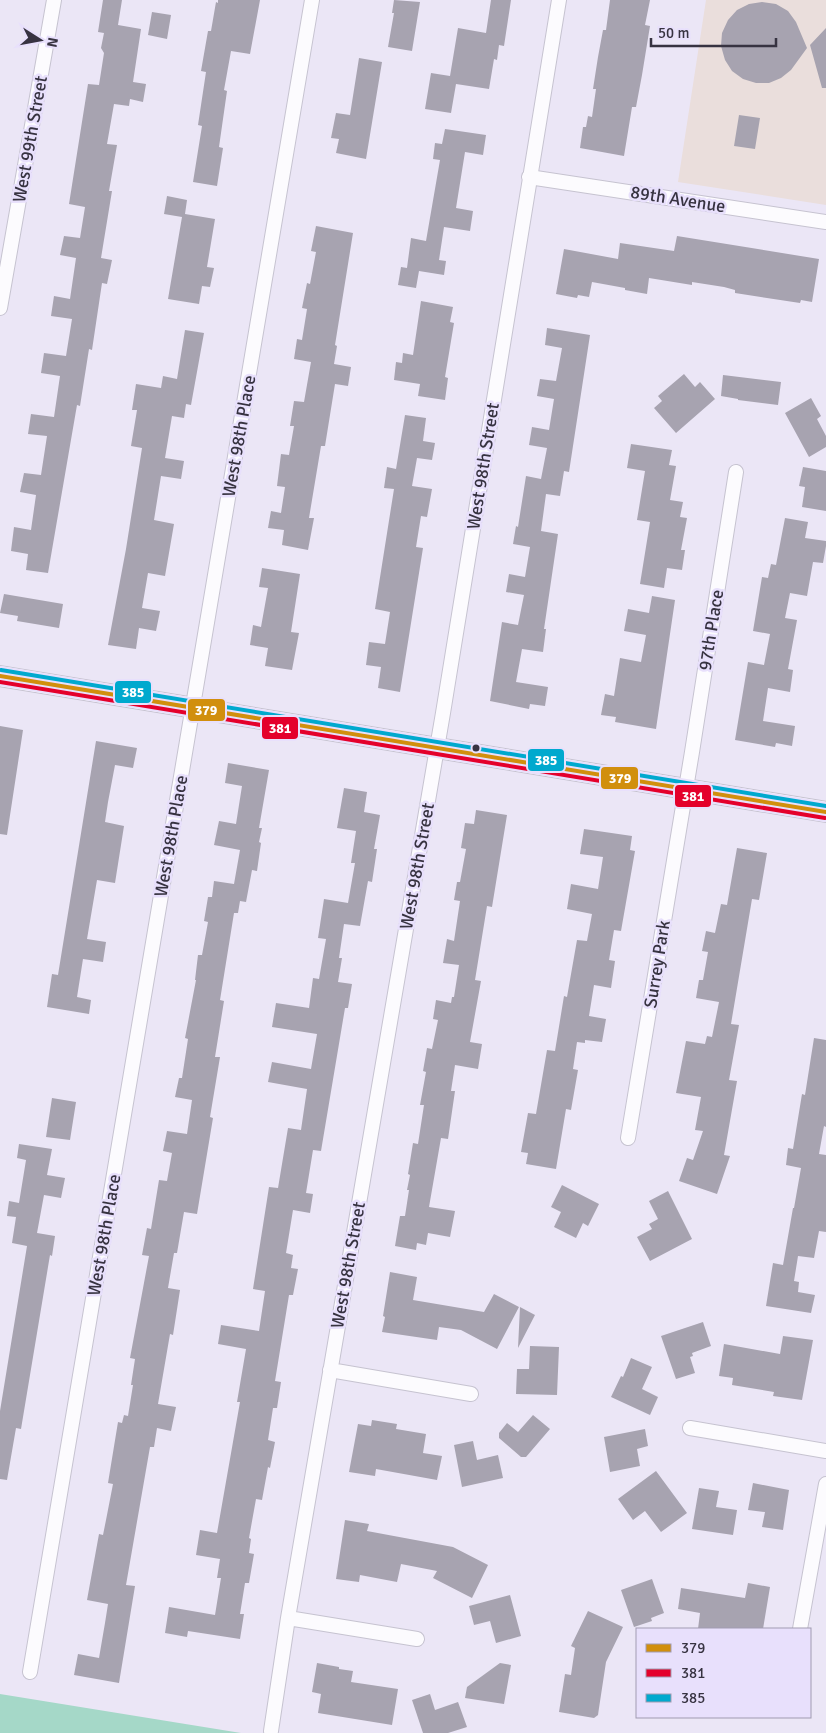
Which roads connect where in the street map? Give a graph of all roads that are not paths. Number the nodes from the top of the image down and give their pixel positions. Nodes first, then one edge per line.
1 (54, 0) edge
2 (312, 0) edge
3 (559, 0) edge
4 (529, 177) junction
5 (826, 222) edge
6 (0, 308) edge
7 (736, 472) dead end
8 (0, 676) edge
9 (193, 708) junction
10 (437, 748) junction
11 (686, 789) junction
12 (826, 812) edge
13 (628, 1138) dead end
14 (330, 1370) junction
15 (471, 1394) dead end
16 (690, 1428) dead end
17 (826, 1451) edge
18 (826, 1484) edge
19 (288, 1618) junction
20 (800, 1628) edge
21 (418, 1639) dead end
22 (30, 1672) dead end
23 (271, 1731) dead end

1 - 6 street, West 99th Street
2 - 9 street, West 98th Place
3 - 4 street, West 98th Street
4 - 5 street, 89th Avenue
4 - 10 street, West 98th Street
7 - 11 street, 97th Place
8 - 9 street
9 - 10 street
9 - 22 street, West 98th Place
10 - 11 street
10 - 14 street, West 98th Street
11 - 12 street
11 - 13 street, Surrey Park
14 - 15 street
14 - 19 street, West 98th Street
16 - 17 street
18 - 20 street
19 - 21 street
19 - 23 street, West 98th Street

